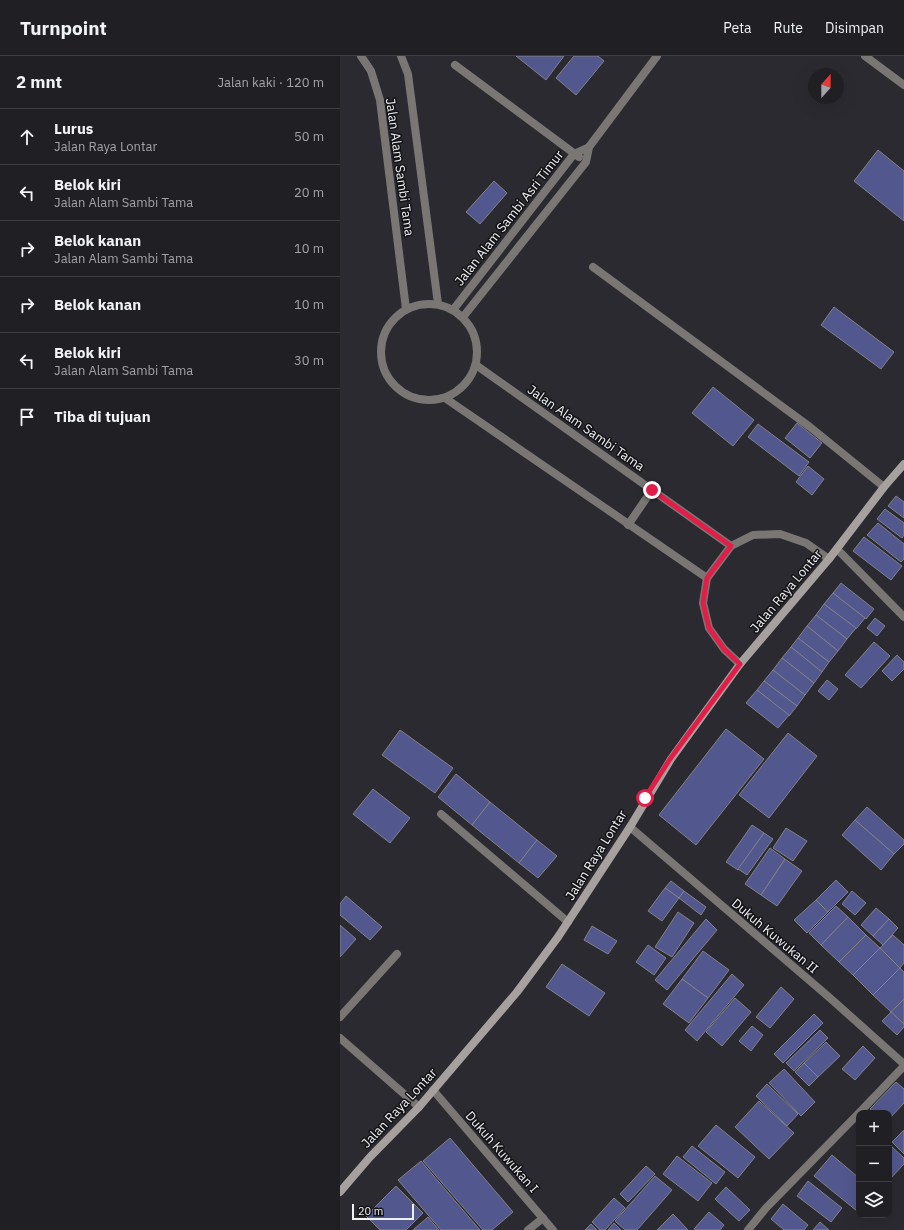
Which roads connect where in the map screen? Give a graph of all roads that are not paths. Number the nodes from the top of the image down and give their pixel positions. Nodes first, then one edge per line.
1 (361, 56) edge
2 (401, 56) edge
3 (657, 56) edge
4 (865, 56) edge
5 (455, 65) dead end
6 (904, 85) edge
7 (589, 147) junction
8 (574, 154) junction
9 (586, 162) junction
10 (593, 267) dead end
11 (438, 304) junction
12 (406, 309) junction
13 (453, 310) junction
14 (463, 317) junction
15 (476, 365) junction
16 (445, 398) junction
17 (904, 464) edge
18 (884, 487) junction
19 (652, 490) junction
20 (628, 525) junction
21 (731, 546) junction
22 (837, 549) junction
23 (829, 559) junction
24 (707, 578) junction
25 (904, 618) edge
26 (740, 664) junction
27 (441, 814) dead end
28 (630, 827) junction
29 (568, 922) junction
30 (397, 954) dead end
31 (340, 1017) edge
32 (340, 1038) edge
33 (904, 1065) edge
34 (433, 1090) junction
35 (418, 1107) junction
36 (862, 1110) edge
37 (856, 1116) edge
38 (340, 1192) edge
39 (543, 1218) junction
40 (528, 1230) edge
41 (553, 1230) edge
42 (748, 1230) edge

1 - 12 street, Jalan Alam Sambi Tama
2 - 11 street, Jalan Alam Sambi Tama
3 - 7 street, Jalan Alam Sambi Asri Timur
4 - 6 street
5 - 8 street
7 - 8 street, Jalan Alam Sambi Asri Timur
7 - 9 street, Jalan Alam Sambi Asri Timur
8 - 9 street
8 - 13 street, Jalan Alam Sambi Asri Timur
9 - 14 street, Jalan Alam Sambi Asri Timur
10 - 18 street
11 - 12 street
11 - 13 street
12 - 16 street
13 - 14 street
14 - 15 street
15 - 16 street
15 - 19 street, Jalan Alam Sambi Tama
16 - 20 street
17 - 18 street, Jalan Raya Lontar
18 - 22 street, Jalan Raya Lontar
19 - 20 street
19 - 21 street, Jalan Alam Sambi Tama
20 - 24 street
21 - 23 street
21 - 24 street
22 - 23 street, Jalan Raya Lontar
22 - 25 street
23 - 26 street, Jalan Raya Lontar
24 - 26 street
26 - 28 street, Jalan Raya Lontar
27 - 29 street
28 - 29 street, Jalan Raya Lontar
28 - 33 street, Dukuh Kuwukan II
29 - 34 street, Jalan Raya Lontar
30 - 31 street
32 - 35 street
33 - 36 street
34 - 35 street, Jalan Raya Lontar
34 - 39 street, Dukuh Kuwukan I
35 - 38 street, Jalan Raya Lontar
37 - 42 street
39 - 40 street
39 - 41 street, Dukuh Kuwukan I

